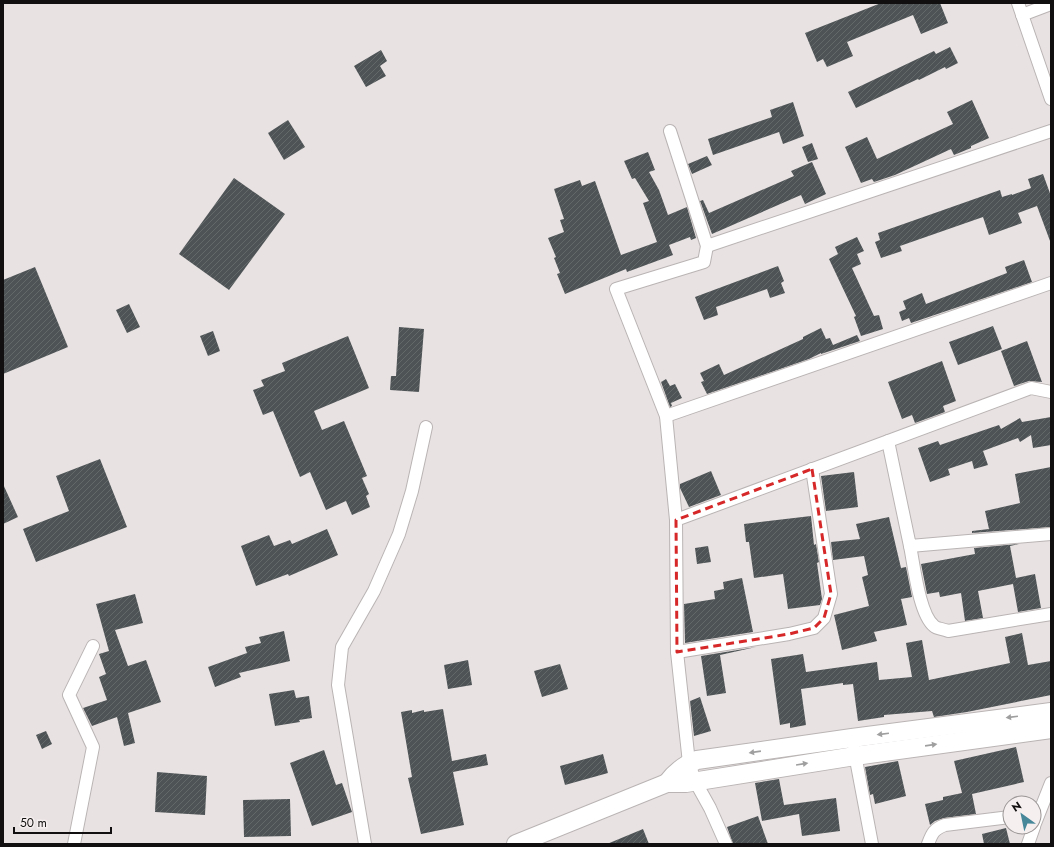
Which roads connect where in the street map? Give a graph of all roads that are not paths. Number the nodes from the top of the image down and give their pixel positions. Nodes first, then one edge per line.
1 (1051, 4) edge
2 (1020, 9) edge
3 (1051, 100) edge
4 (670, 131) dead end
5 (1051, 131) edge
6 (707, 246) junction
7 (1051, 283) edge
8 (1051, 392) edge
9 (666, 416) junction
10 (426, 427) dead end
11 (888, 441) junction
12 (812, 470) junction
13 (676, 520) junction
14 (1051, 534) edge
15 (910, 546) junction
16 (1051, 614) edge
17 (94, 646) dead end
18 (677, 652) junction
19 (1051, 712) edge
20 (1051, 728) edge
21 (852, 738) junction
22 (855, 756) junction
23 (690, 763) junction
24 (695, 781) junction
25 (667, 783) junction
26 (1051, 783) edge
27 (1042, 802) edge
28 (1002, 818) edge
29 (74, 844) edge
30 (365, 844) edge
31 (516, 844) edge
32 (726, 844) edge
33 (872, 844) edge
34 (928, 844) edge

1 - 2 street
2 - 3 street
4 - 6 street
5 - 6 street
6 - 9 street
7 - 9 street
8 - 11 street
9 - 13 street
10 - 30 street
11 - 12 street
11 - 15 street
12 - 13 street
12 - 18 street
13 - 18 street
14 - 15 street
15 - 16 street
17 - 29 street
18 - 23 street
19 -> 21 street
22 -> 20 street
21 - 22 street
21 -> 23 street
24 -> 22 street
22 - 33 street
23 - 24 street
23 - 25 street
24 - 25 street
24 - 32 street
25 - 31 street
26 - 27 street
28 - 34 street

